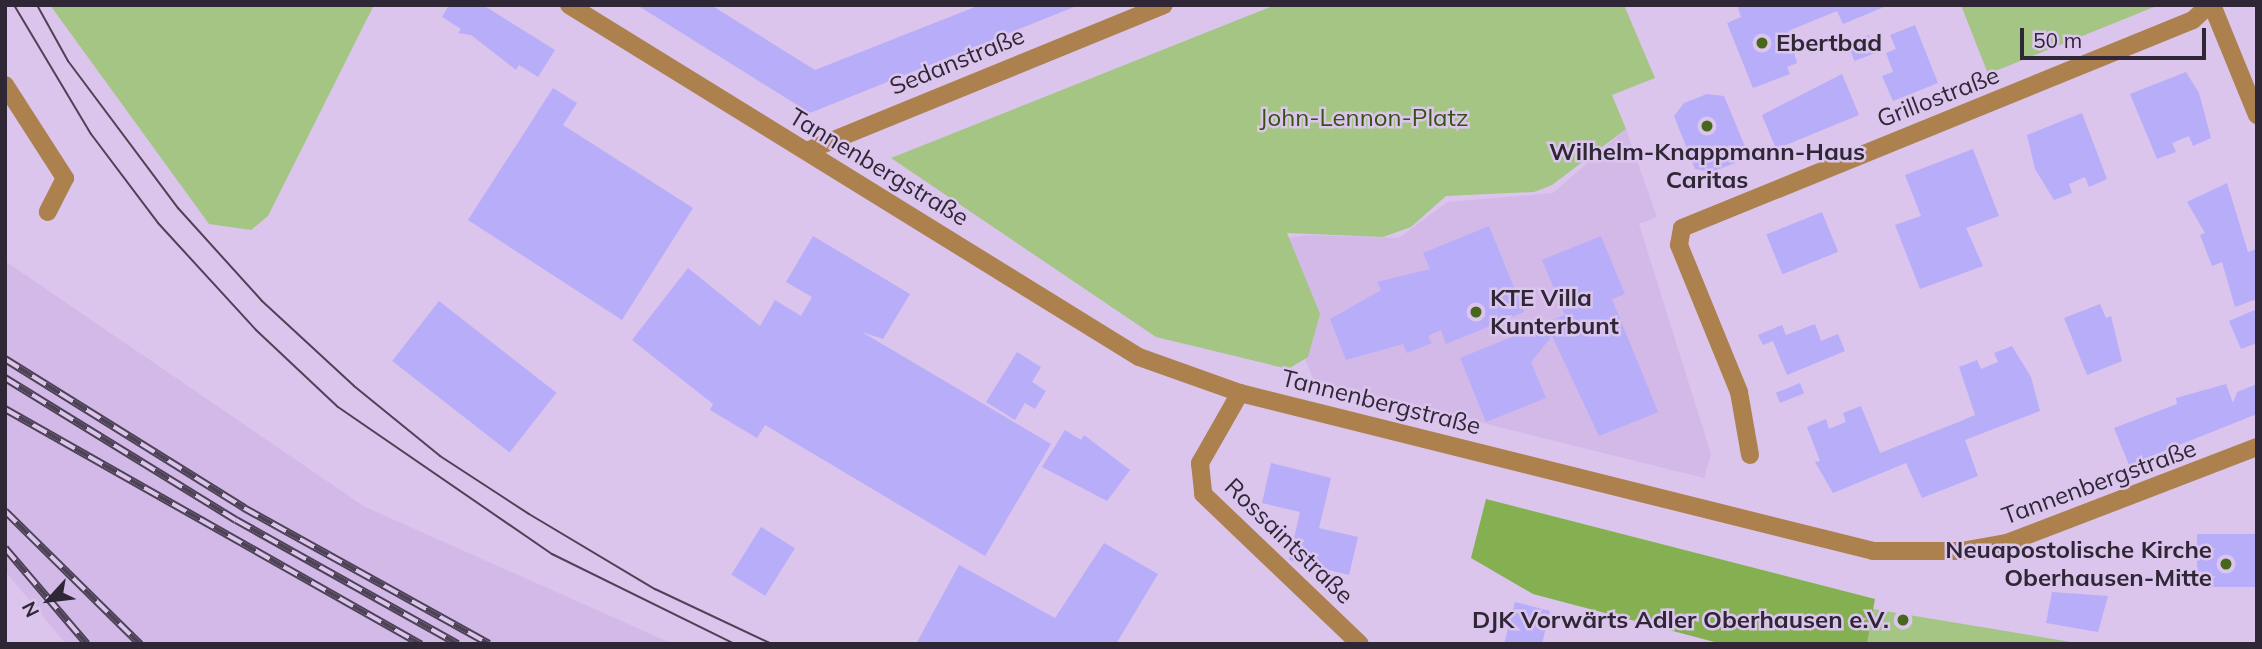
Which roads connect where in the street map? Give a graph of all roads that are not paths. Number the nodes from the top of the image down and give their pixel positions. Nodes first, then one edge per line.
1 (569, 5) edge
2 (2211, 5) edge
3 (1157, 7) edge
4 (5, 85) edge
5 (2257, 115) edge
6 (809, 150) junction
7 (48, 212) dead end
8 (1240, 393) junction
9 (2252, 452) edge
10 (1750, 456) dead end
11 (1360, 644) edge

1 - 6 street, Tannenbergstraße
2 - 5 street
2 - 10 street, Grillostraße
3 - 6 street, Sedanstraße
4 - 7 street
6 - 8 street, Tannenbergstraße
8 - 9 street, Tannenbergstraße
8 - 11 street, Rossaintstraße

